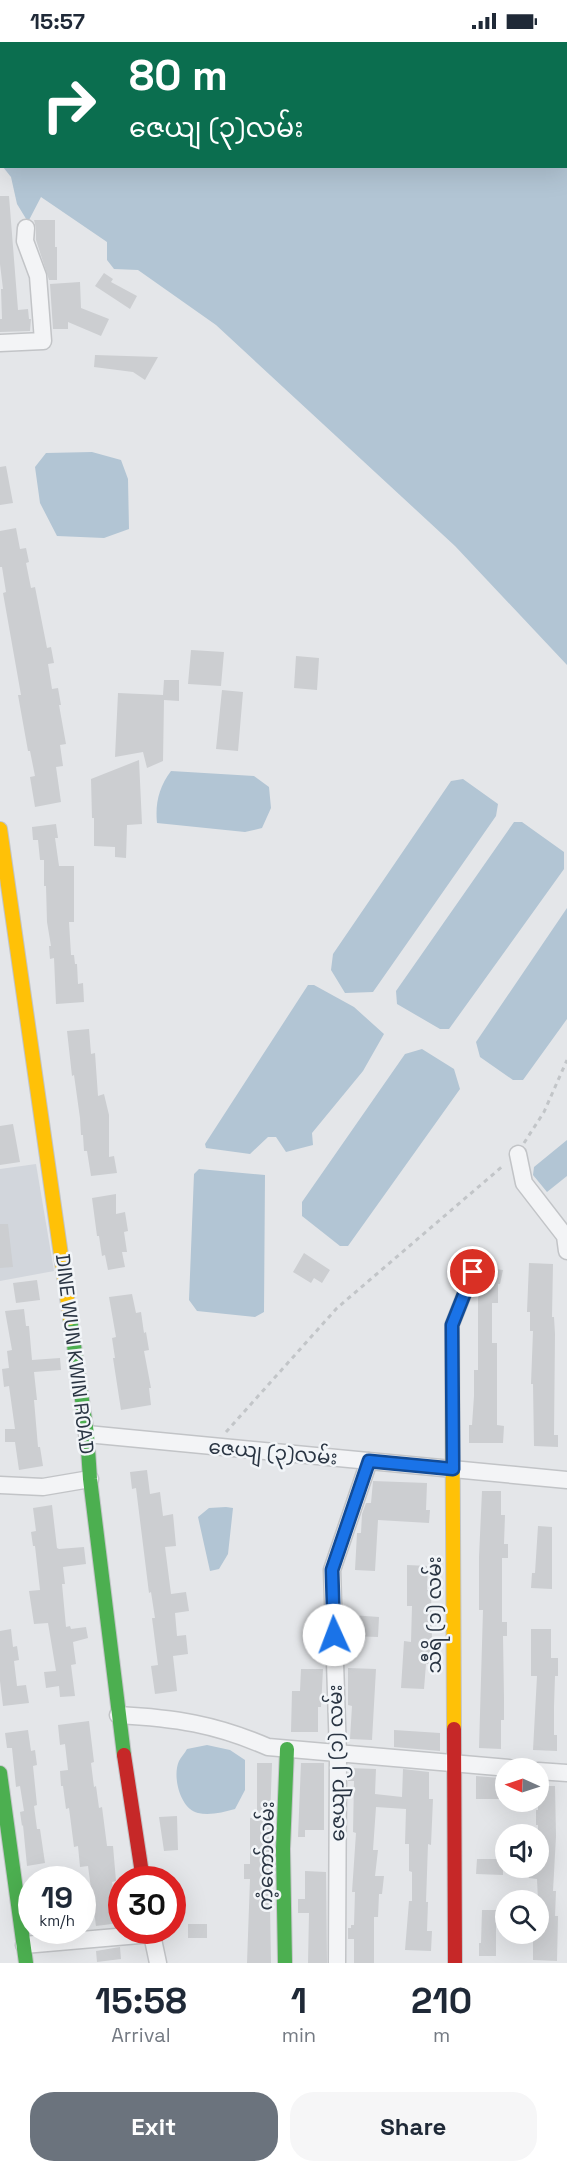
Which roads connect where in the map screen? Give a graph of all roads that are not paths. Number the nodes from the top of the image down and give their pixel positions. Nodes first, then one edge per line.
1 (26, 228) dead end
2 (0, 343) edge
3 (0, 829) edge
4 (518, 1154) road end
5 (567, 1251) edge
6 (473, 1272) dead end
7 (87, 1434) junction
8 (369, 1461) junction
9 (453, 1469) junction
10 (90, 1479) junction
11 (567, 1480) edge
12 (0, 1485) edge
13 (118, 1715) junction
14 (287, 1749) junction
15 (338, 1754) junction
16 (454, 1764) junction
17 (495, 1767) edge
18 (549, 1772) edge
19 (0, 1773) edge
20 (567, 1773) edge
21 (141, 1866) edge
22 (108, 1936) edge
23 (154, 1944) edge
24 (24, 1945) junction
25 (26, 1963) edge
26 (158, 1963) edge
27 (285, 1963) edge
28 (337, 1963) edge
29 (455, 1963) edge

1 - 2 street
3 - 7 street, DINE WUN KWIN ROAD
4 - 5 street
6 - 9 street, သီရိ (၁) လမ်း
7 - 8 street, ဇေယျ (၃)လမ်း
7 - 10 street, DINE WUN KWIN ROAD
8 - 9 street, ဇေယျ (၃)လမ်း
8 - 15 street, ဇေယျာ၂ (၁) လမ်း
9 - 11 street, ဇေယျ (၃)လမ်း
9 - 16 street, သီရိ (၁) လမ်း
10 - 12 street
10 - 13 street, DINE WUN KWIN ROAD
13 - 14 street
13 - 21 street, DINE WUN KWIN ROAD
14 - 15 street
14 - 27 street, ကံ့ကော်လမ်း
15 - 16 street
15 - 28 street, ဇေယျာ၂ (၁) လမ်း
16 - 17 street
16 - 29 street, သီရိ (၁) လမ်း
18 - 20 street
19 - 24 street
22 - 24 street
23 - 26 street
24 - 25 street

